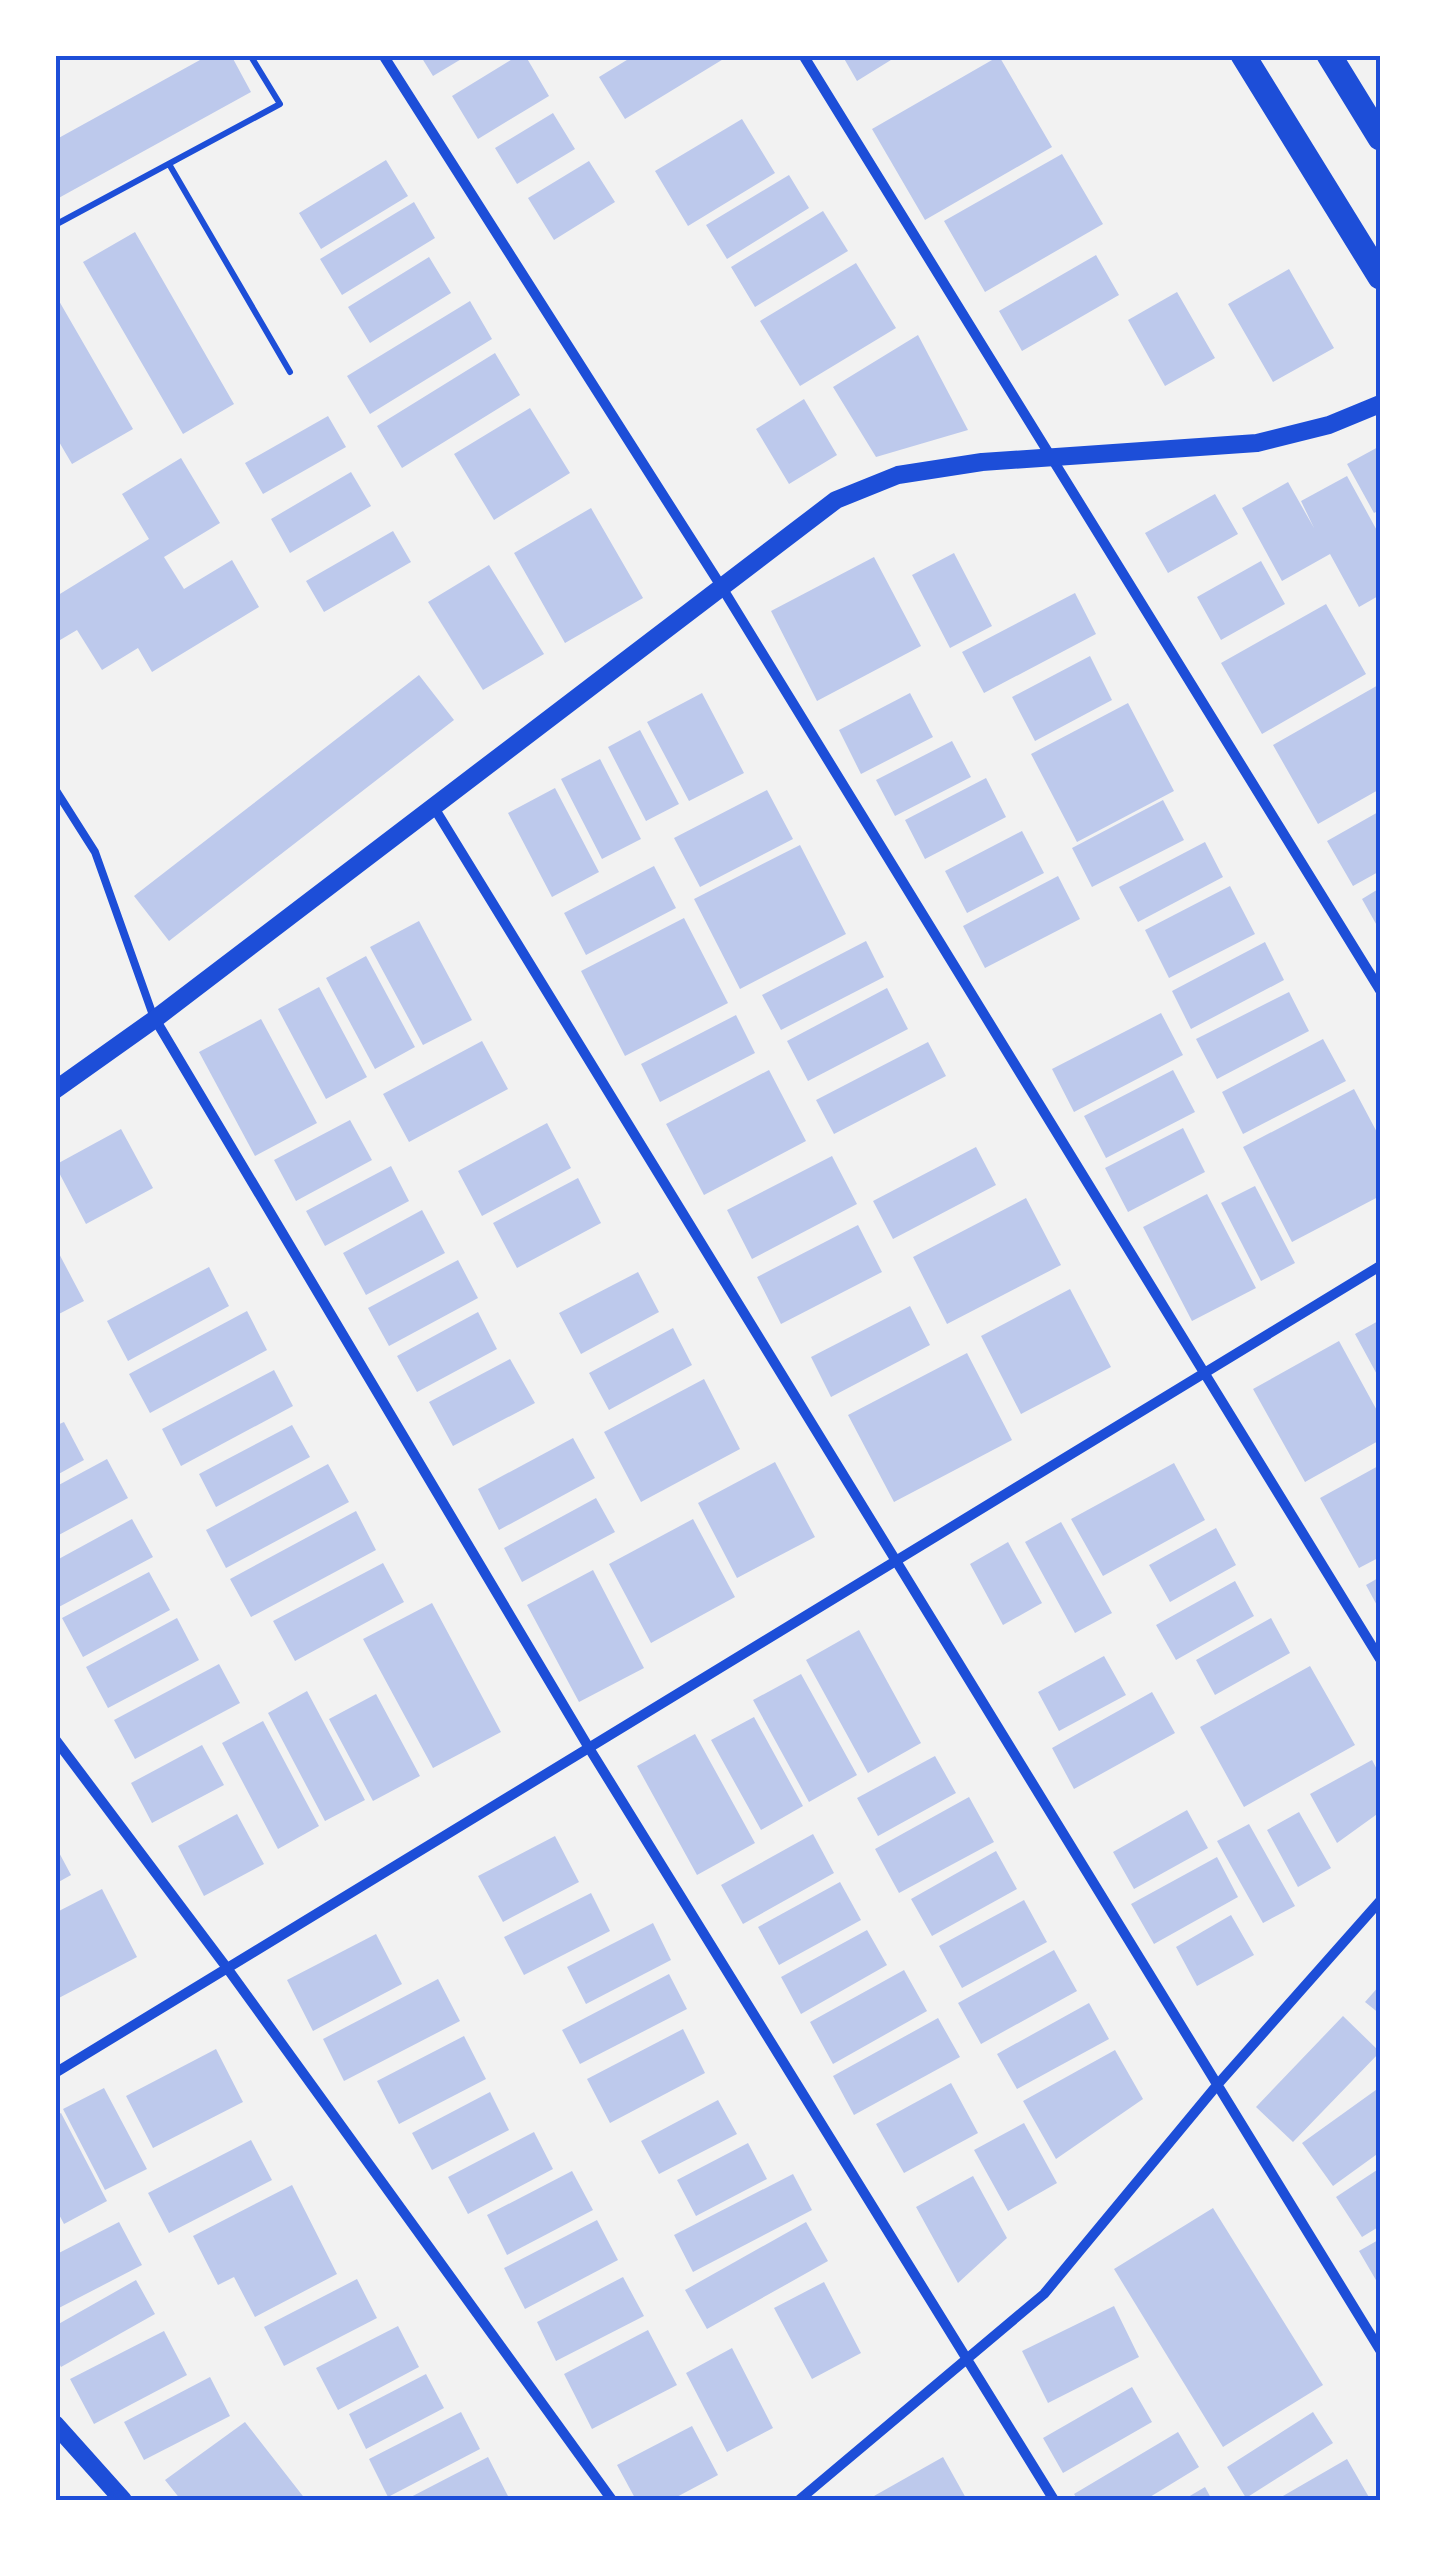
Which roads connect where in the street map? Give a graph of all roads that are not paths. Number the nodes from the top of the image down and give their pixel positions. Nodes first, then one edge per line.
1 (383, 55) edge
2 (803, 55) edge
3 (1242, 55) edge
4 (1329, 55) edge
5 (1380, 138) edge
6 (1380, 277) edge
7 (1380, 404) edge
8 (1054, 459) junction
9 (721, 586) junction
10 (55, 789) edge
11 (433, 806) junction
12 (1380, 990) edge
13 (155, 1019) junction
14 (55, 1090) edge
15 (1380, 1266) edge
16 (1204, 1372) junction
17 (898, 1559) junction
18 (1380, 1659) edge
19 (55, 1739) edge
20 (589, 1748) junction
21 (1380, 1902) edge
22 (227, 1968) junction
23 (55, 2073) edge
24 (1218, 2084) junction
25 (1380, 2350) edge
26 (969, 2357) junction
27 (55, 2424) edge
28 (123, 2500) edge
29 (612, 2500) edge
30 (798, 2500) edge
31 (1054, 2500) edge

1 - 9 street
2 - 8 street
3 - 6 main road
4 - 5 main road
7 - 8 street
8 - 9 street
8 - 12 street
9 - 11 street
9 - 16 street
10 - 13 lane
11 - 13 street
11 - 17 street
13 - 14 street
13 - 20 street
15 - 16 street
16 - 17 street
16 - 18 street
17 - 20 street
17 - 24 street
19 - 22 street
20 - 22 street
20 - 26 street
21 - 24 street
22 - 23 street
22 - 29 street
24 - 25 street
24 - 26 street
26 - 30 street
26 - 31 street
27 - 28 street

